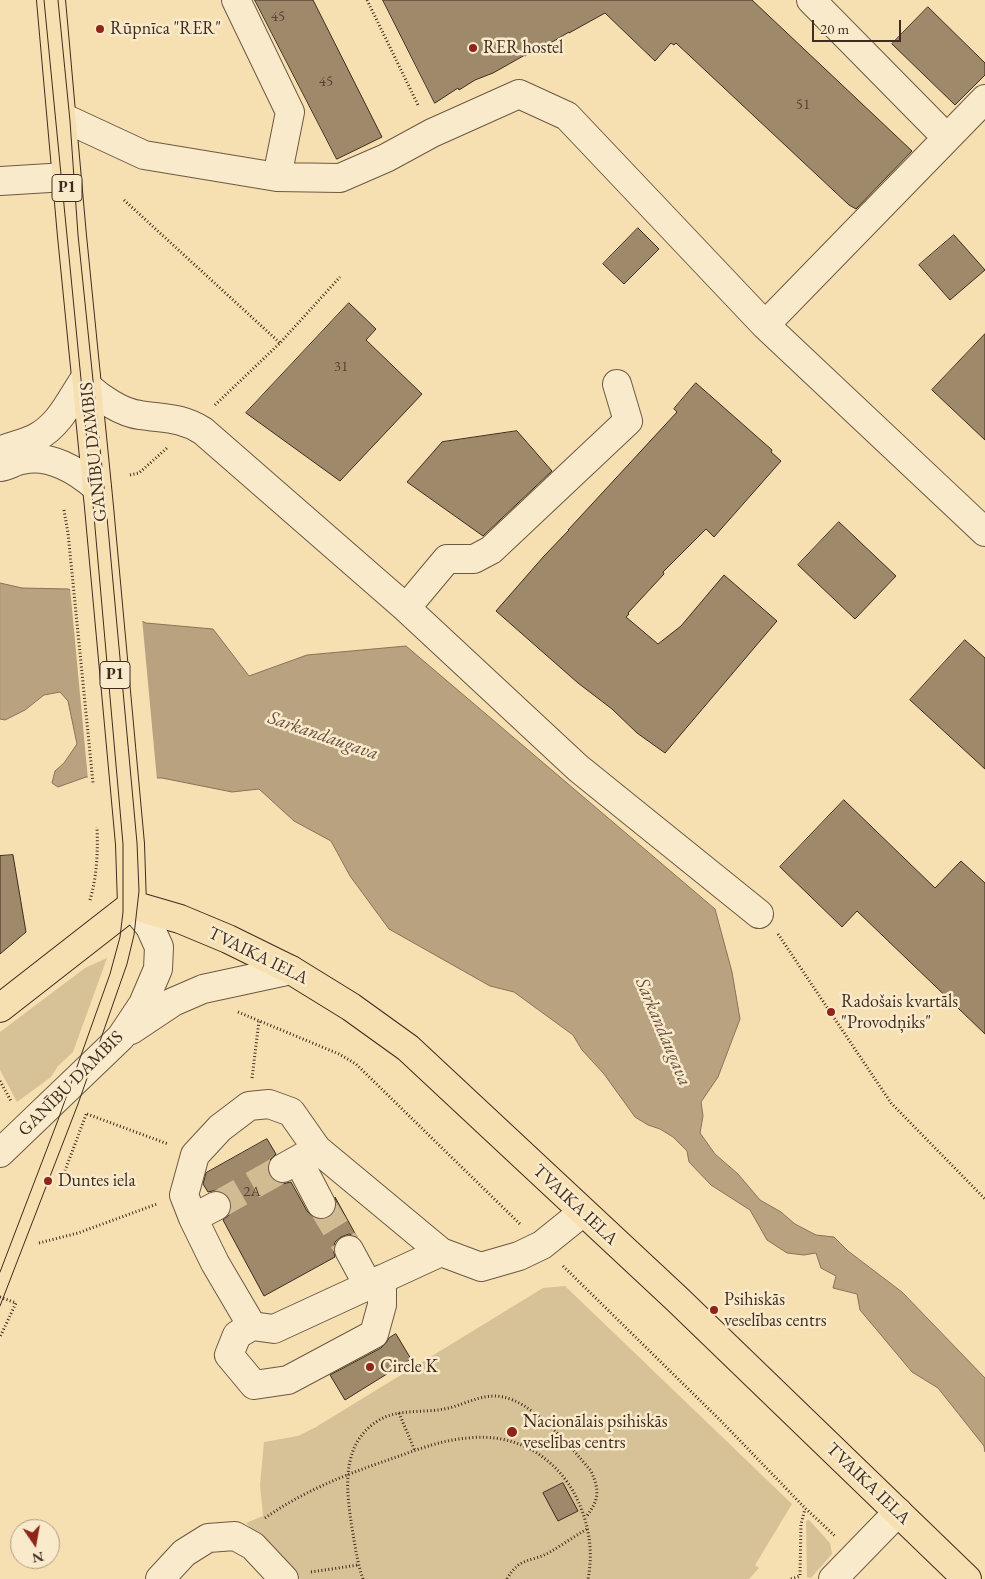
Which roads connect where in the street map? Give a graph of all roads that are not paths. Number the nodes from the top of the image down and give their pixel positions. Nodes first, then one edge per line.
1 (51, 0) edge
2 (236, 0) edge
3 (811, 0) edge
4 (985, 99) edge
5 (62, 118) junction
6 (947, 138) junction
7 (66, 177) junction
8 (278, 177) junction
9 (0, 181) edge
10 (765, 325) junction
11 (86, 381) junction
12 (617, 384) dead end
13 (0, 451) edge
14 (0, 467) edge
15 (98, 497) junction
16 (985, 532) edge
17 (406, 608) junction
18 (132, 905) junction
19 (759, 914) road end
20 (291, 970) junction
21 (0, 1008) edge
22 (121, 1037) junction
23 (0, 1153) edge
24 (299, 1159) junction
25 (321, 1204) tunnel mouth
26 (583, 1212) junction
27 (349, 1250) tunnel mouth
28 (441, 1252) junction
29 (375, 1282) junction
30 (252, 1326) junction
31 (898, 1512) junction
32 (282, 1578) edge
33 (160, 1579) edge
34 (833, 1579) edge
35 (967, 1579) edge

1 - 5 main road, GANĪBU DAMBIS / P1
2 - 8 lane
3 - 6 lane
4 - 6 lane
5 - 7 main road, GANĪBU DAMBIS / P1
5 - 8 lane
6 - 10 lane
7 - 9 lane
7 - 11 main road, GANĪBU DAMBIS / P1
8 - 10 lane
10 - 16 lane
11 - 13 lane
11 - 15 main road, GANĪBU DAMBIS / P1
11 - 17 lane
12 - 17 lane
14 - 15 lane
15 - 18 main road, GANĪBU DAMBIS / P1
17 - 19 lane
18 - 20 main road, TVAIKA IELA
18 - 21 main road
18 - 22 lane, GANĪBU DAMBIS
20 - 22 lane
20 - 26 main road, TVAIKA IELA
22 - 23 lane, GANĪBU DAMBIS
24 - 25 lane
24 - 28 lane
24 - 30 lane
26 - 28 lane
26 - 31 main road, TVAIKA IELA
27 - 29 lane
28 - 29 lane
29 - 30 lane
29 - 30 lane
31 - 34 lane
31 - 35 main road, TVAIKA IELA
32 - 33 lane

